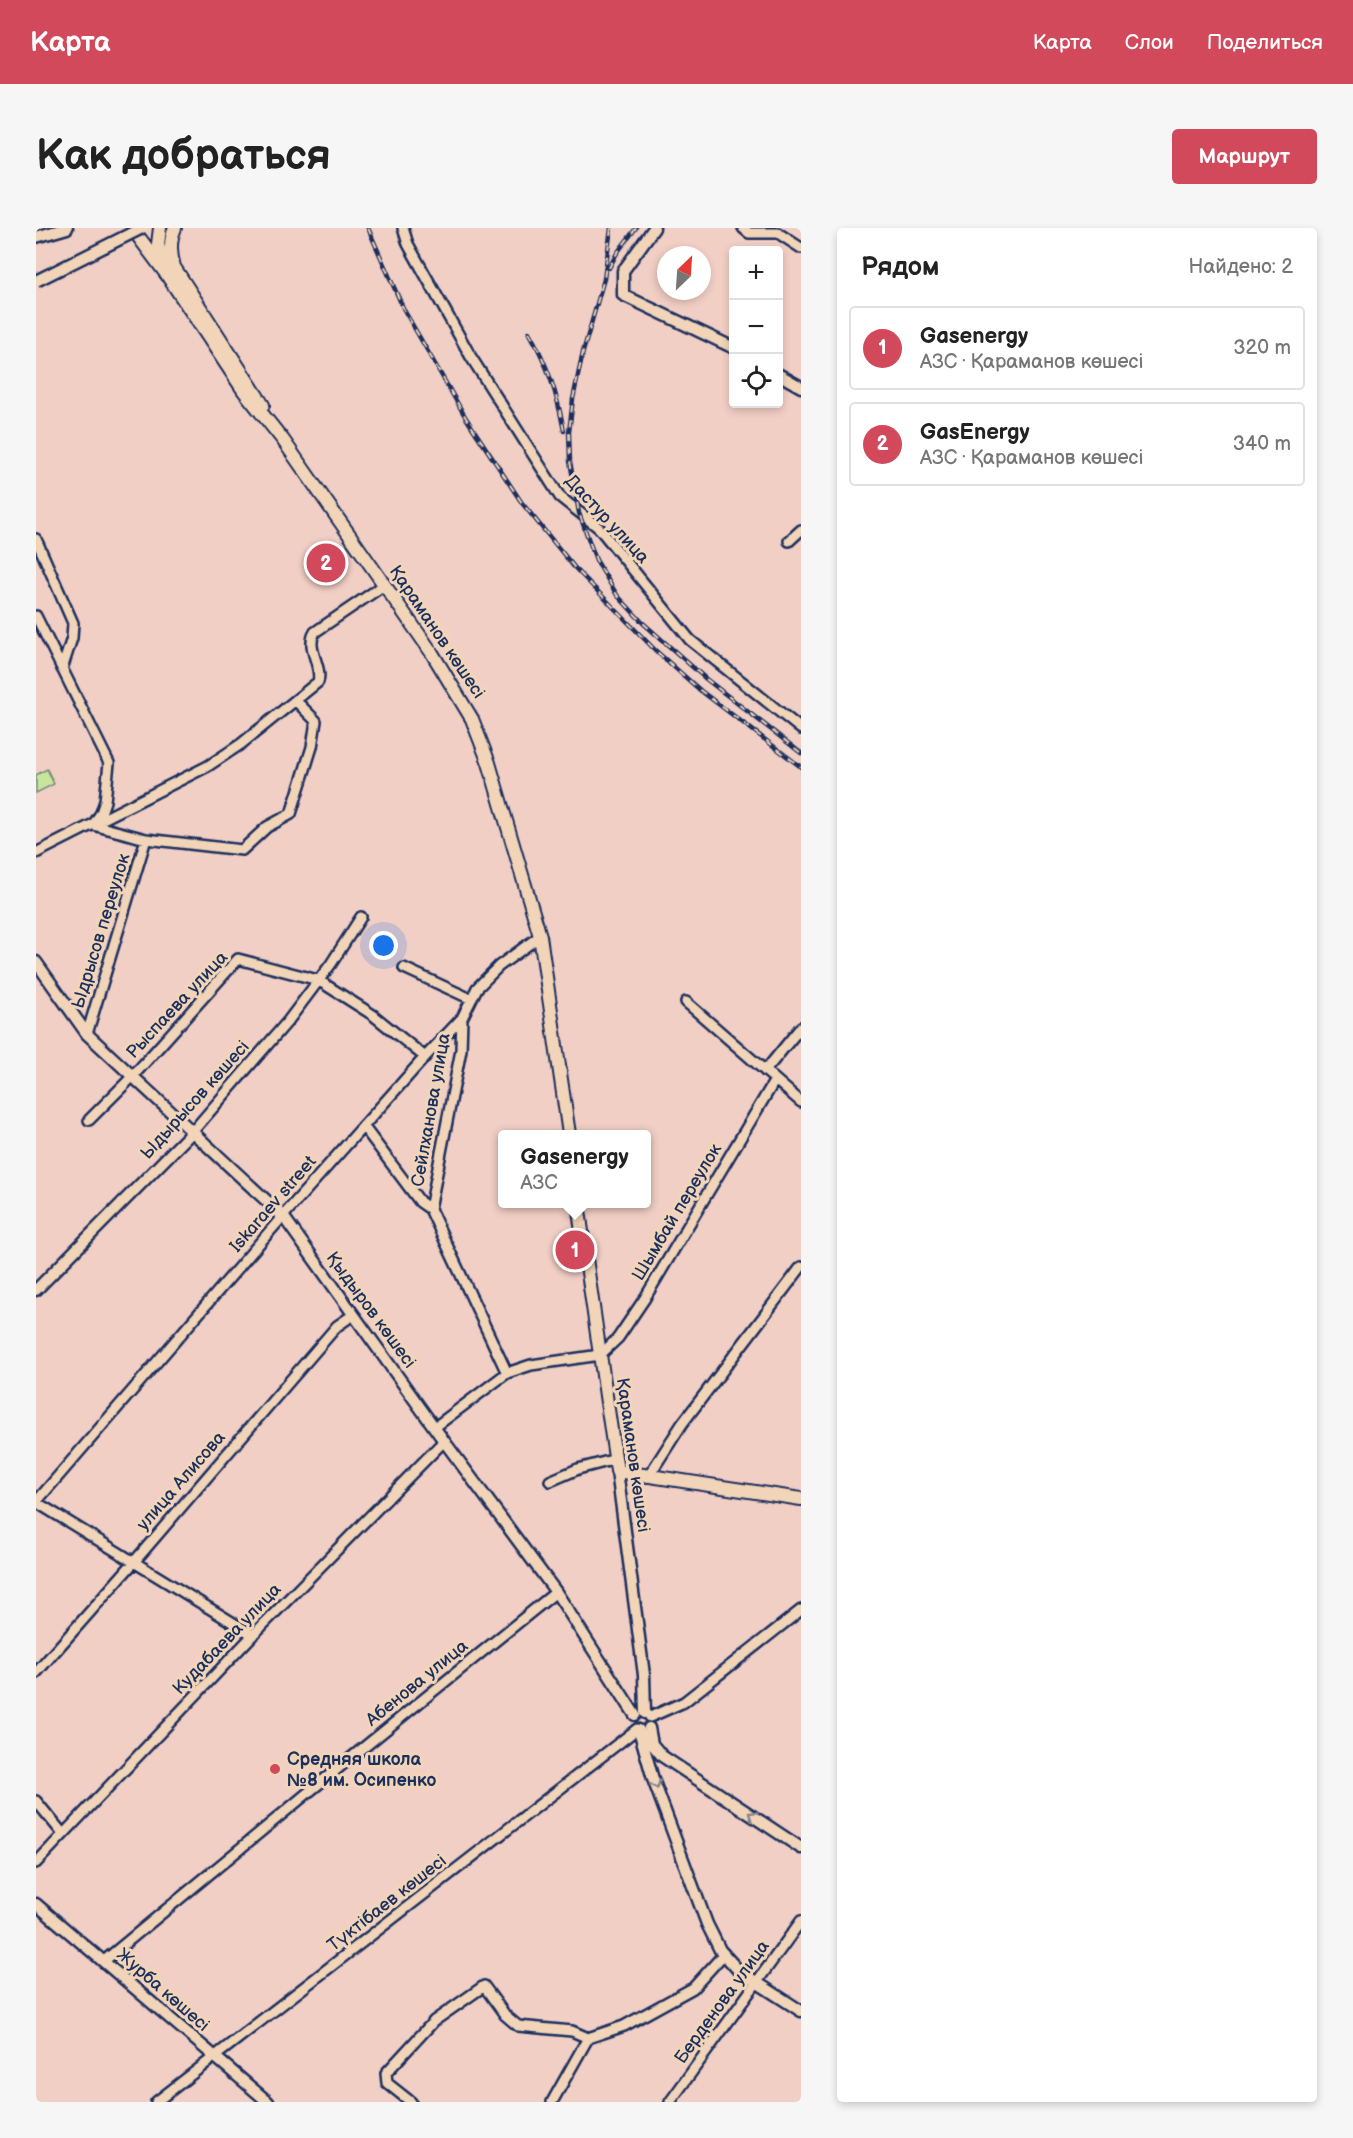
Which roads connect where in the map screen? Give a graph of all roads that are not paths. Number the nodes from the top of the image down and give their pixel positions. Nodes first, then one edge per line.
1 (67, 228) edge
2 (160, 228) edge
3 (175, 228) edge
4 (403, 228) edge
5 (654, 228) edge
6 (744, 228) edge
7 (136, 229) edge
8 (36, 237) edge
9 (801, 248) edge
10 (167, 275) junction
11 (36, 280) edge
12 (729, 346) edge
13 (783, 377) edge
14 (801, 387) edge
15 (283, 440) junction
16 (801, 530) edge
17 (36, 539) edge
18 (789, 541) dead end
19 (384, 585) junction
20 (36, 616) edge
21 (62, 669) junction
22 (296, 701) junction
23 (801, 729) edge
24 (93, 825) junction
25 (146, 839) junction
26 (36, 853) edge
27 (361, 917) dead end
28 (540, 936) junction
29 (36, 963) edge
30 (404, 968) dead end
31 (318, 980) junction
32 (471, 999) junction
33 (686, 1002) dead end
34 (462, 1018) junction
35 (801, 1027) edge
36 (87, 1034) junction
37 (424, 1057) junction
38 (765, 1071) junction
39 (132, 1077) junction
40 (775, 1080) junction
41 (801, 1102) edge
42 (89, 1120) dead end
43 (363, 1126) junction
44 (568, 1130) edge
45 (193, 1131) junction
46 (580, 1208) edge
47 (430, 1209) junction
48 (283, 1216) junction
49 (801, 1267) edge
50 (36, 1290) edge
51 (353, 1315) junction
52 (600, 1355) junction
53 (507, 1373) junction
54 (435, 1427) junction
55 (444, 1441) junction
56 (617, 1466) junction
57 (648, 1477) junction
58 (550, 1481) dead end
59 (801, 1499) edge
60 (36, 1502) edge
61 (134, 1562) junction
62 (556, 1592) junction
63 (801, 1610) edge
64 (253, 1635) junction
65 (36, 1672) edge
66 (643, 1722) junction
67 (662, 1755) junction
68 (647, 1762) junction
69 (36, 1801) edge
70 (63, 1834) junction
71 (801, 1848) edge
72 (36, 1863) edge
73 (36, 1904) edge
74 (801, 1921) edge
75 (724, 1954) junction
76 (104, 1961) junction
77 (756, 1982) junction
78 (801, 2011) edge
79 (588, 2038) junction
80 (215, 2058) junction
81 (156, 2102) edge
82 (268, 2102) edge
83 (411, 2102) edge
84 (552, 2102) edge
85 (670, 2102) edge

1 - 8 street
2 - 7 main road
2 - 10 main road
3 - 15 main road
4 - 23 street, Дастур улица
5 - 12 street
6 - 9 street
7 - 10 main road
7 - 11 street, bridge
10 - 15 main road, Қараманов көшесі
13 - 14 street
15 - 19 main road, Қараманов көшесі
16 - 18 street
17 - 21 street
19 - 22 street
19 - 28 main road, Қараманов көшесі
20 - 21 street
21 - 24 street
22 - 24 street
22 - 25 street
24 - 25 street
24 - 26 street
25 - 36 street, Ыдрысов переулок
27 - 31 street, Ыдырысов көшесі
28 - 32 street, Iskaraev street
28 - 44 main road, Қараманов көшесі
29 - 36 street, Қыдыров көшесі
30 - 32 street
31 - 37 street, Рыспаева улица
31 - 39 street, Рыспаева улица
31 - 45 street, Ыдырысов көшесі
32 - 34 street, Iskaraev street
33 - 38 street
34 - 37 street, Iskaraev street
34 - 47 street, Сейлханова улица
35 - 38 street
36 - 39 street, Қыдыров көшесі
37 - 43 street, Iskaraev street
38 - 40 street
39 - 42 street, Рыспаева улица
39 - 45 street, Қыдыров көшесі
40 - 41 street
40 - 52 street, Шымбай переулок
43 - 47 street, Сейлханова улица
43 - 48 street, Iskaraev street
45 - 48 street, Қыдыров көшесі
45 - 50 street, Ыдырысов көшесі
46 - 52 main road, Қараманов көшесі
47 - 53 street, Сейлханова улица
48 - 51 street, Қыдыров көшесі
48 - 60 street, Iskaraev street
49 - 57 street
51 - 54 street, Қыдыров көшесі
51 - 61 street, улица Алисова
52 - 53 street
52 - 56 main road, Қараманов көшесі
53 - 54 street
54 - 55 street, Қыдыров көшесі
55 - 62 street, Қыдыров көшесі
55 - 64 street, Кудабаева улица
56 - 57 main road
56 - 58 street
56 - 66 street, Қараманов көшесі
57 - 59 main road
60 - 61 street
61 - 64 street
61 - 65 street, улица Алисова
62 - 66 street, Қыдыров көшесі
62 - 76 street, Абенова улица
63 - 66 street, Түктібаев көшесі
64 - 70 street, Кудабаева улица
66 - 67 street, Қыдыров көшесі
66 - 68 street, Қараманов көшесі
66 - 80 street, Түктібаев көшесі
67 - 68 street
71 -> 67 street, Қыдыров көшесі
68 -> 75 street, Қараманов көшесі
69 - 70 street
70 - 72 street, Кудабаева улица
73 - 76 street, Журба көшесі
74 - 77 street, Берденова улица
75 - 77 street, Қараманов көшесі
75 - 79 street
76 - 80 street, Журба көшесі
77 - 78 street, Қараманов көшесі
77 - 85 street, Берденова улица
79 - 83 street
79 - 84 street
80 - 81 street, Түктібаев көшесі
80 - 82 street, Журба көшесі

